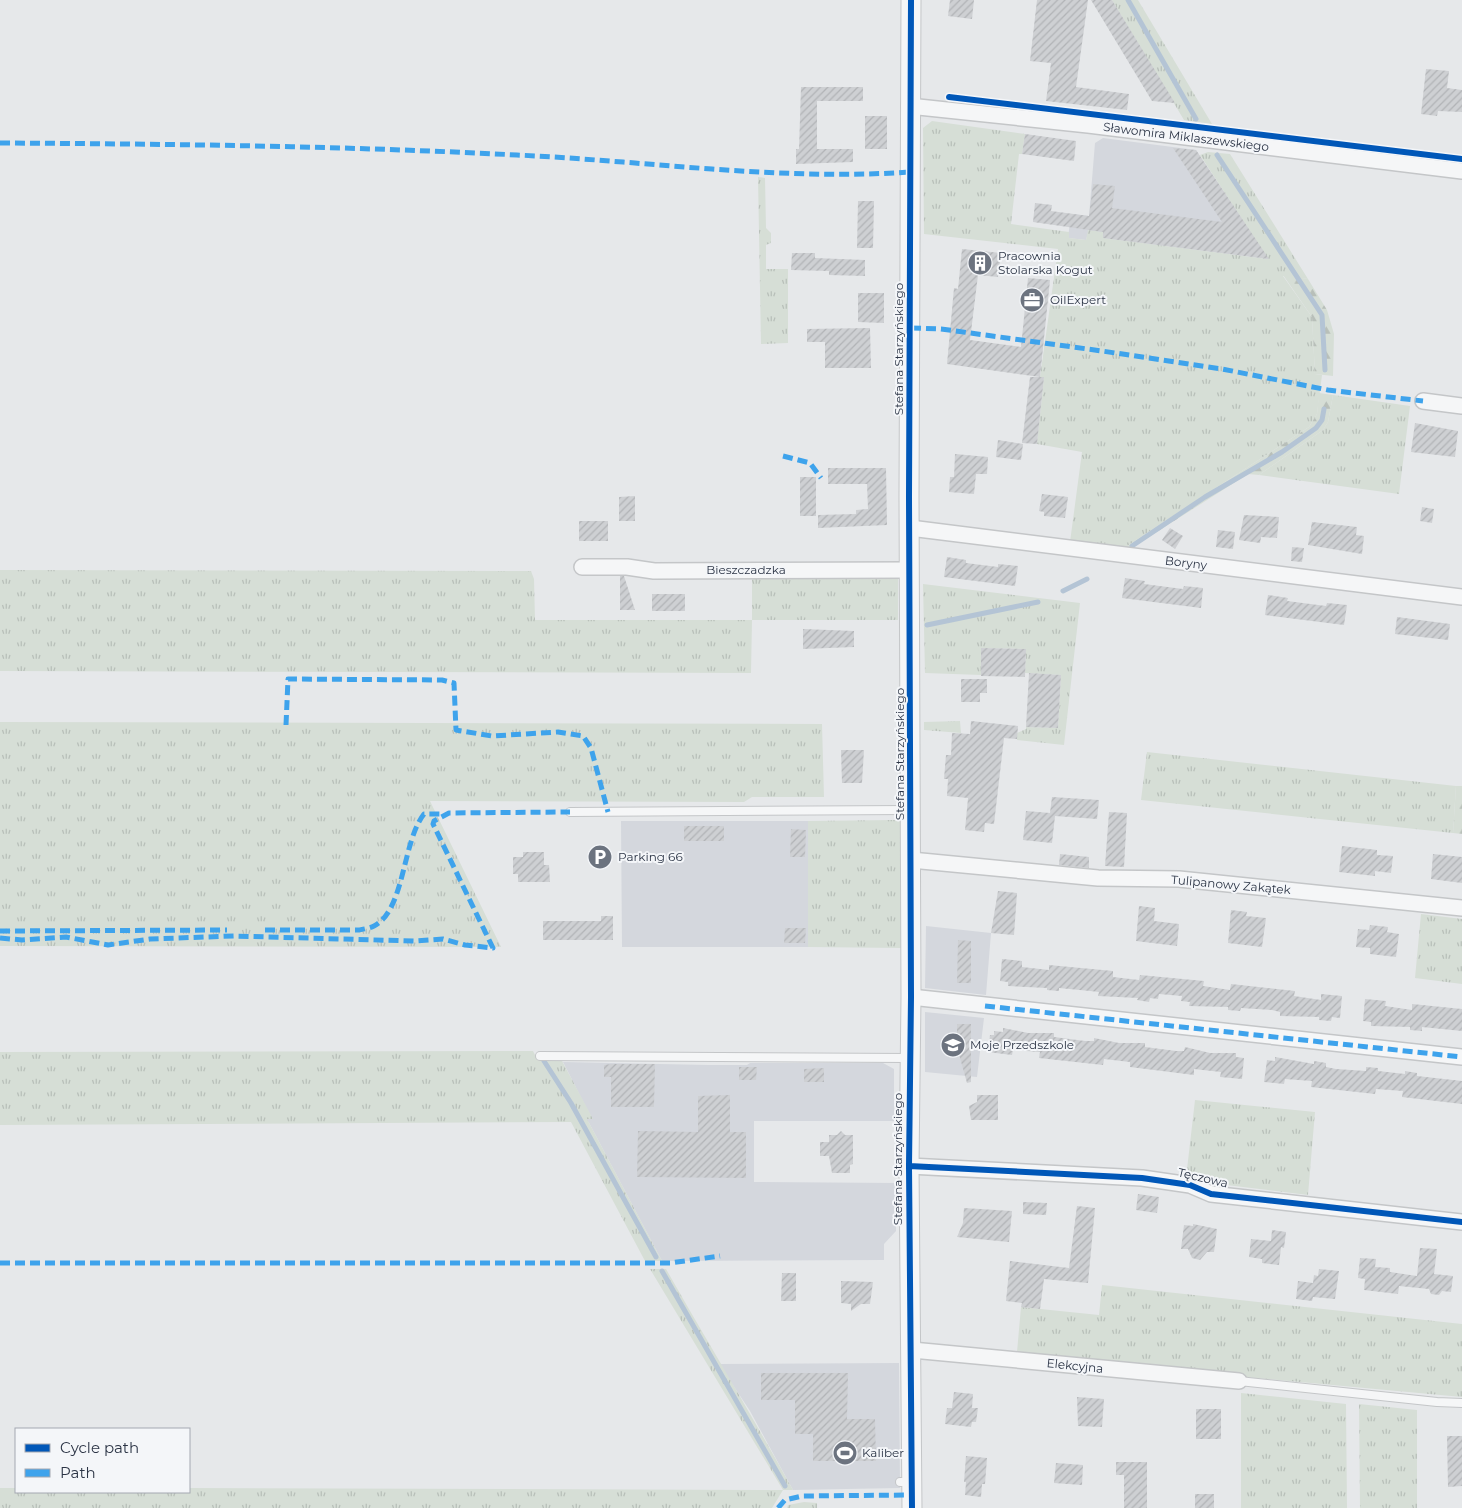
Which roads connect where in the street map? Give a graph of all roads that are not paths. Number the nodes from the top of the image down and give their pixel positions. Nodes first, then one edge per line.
1 (911, 0) edge
2 (909, 106) junction
3 (1462, 171) edge
4 (1423, 401) dead end
5 (1462, 406) edge
6 (910, 528) junction
7 (582, 567) dead end
8 (910, 570) junction
9 (1462, 597) edge
10 (911, 810) junction
11 (570, 812) dead end
12 (911, 860) junction
13 (1462, 908) edge
14 (911, 997) junction
15 (540, 1056) dead end
16 (1462, 1057) edge
17 (909, 1058) junction
18 (909, 1166) junction
19 (1462, 1222) edge
20 (912, 1350) junction
21 (1239, 1381) joint
22 (1462, 1403) edge
23 (912, 1508) edge

1 - 2 street, Stefana Starzyńskiego
2 - 3 street, Sławomira Miklaszewskiego
2 - 6 street, Stefana Starzyńskiego
4 - 5 street
6 - 8 street, Stefana Starzyńskiego
6 - 9 street, Boryny
7 - 8 street, Bieszczadzka
8 - 10 street, Stefana Starzyńskiego
10 - 11 lane
10 - 12 street, Stefana Starzyńskiego
12 - 13 street, Tulipanowy Zakątek
12 - 14 street, Stefana Starzyńskiego
14 - 16 street
14 - 17 street, Stefana Starzyńskiego
15 - 17 lane
17 - 18 street, Stefana Starzyńskiego
18 - 19 street, Tęczowa
18 - 20 street, Stefana Starzyńskiego
20 - 21 street, Elekcyjna
20 - 23 street, Stefana Starzyńskiego
21 - 22 lane

